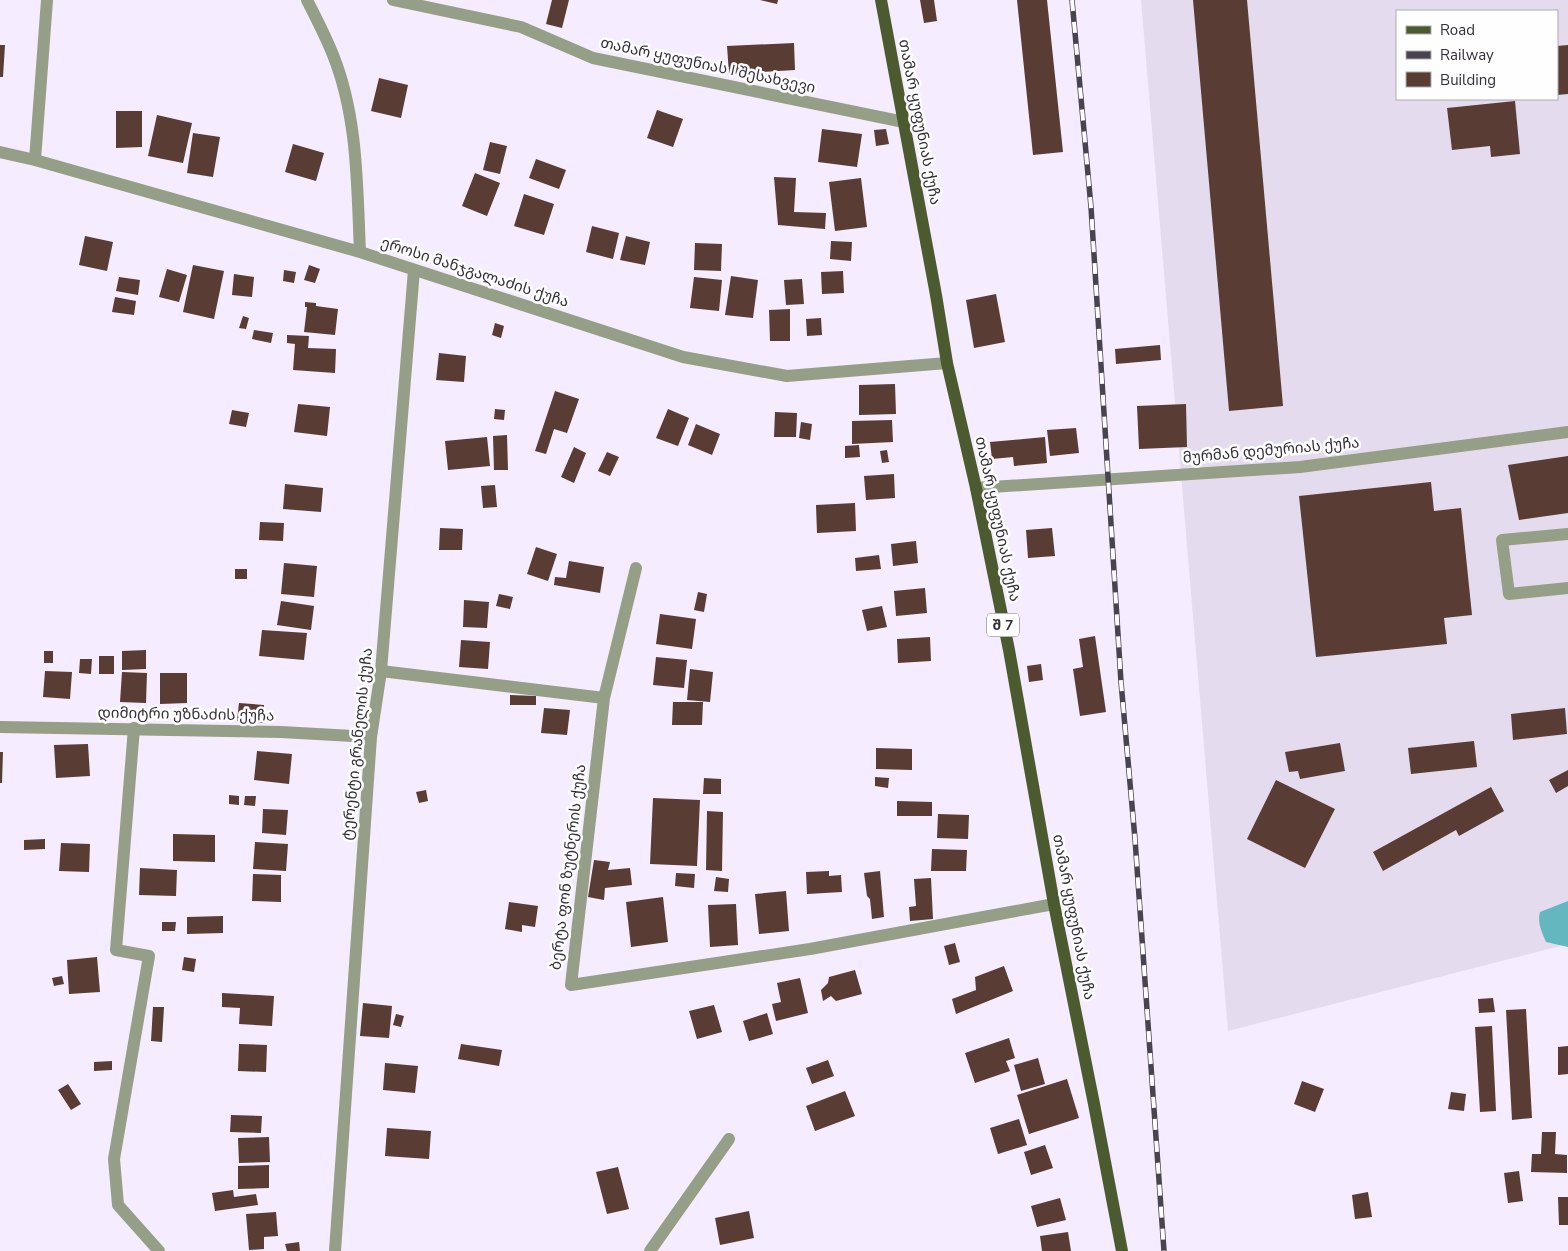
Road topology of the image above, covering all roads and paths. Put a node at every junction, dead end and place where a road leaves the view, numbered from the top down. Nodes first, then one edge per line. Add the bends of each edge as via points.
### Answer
1 (47, 0) edge
2 (307, 0) edge
3 (393, 0) edge
4 (881, 0) edge
5 (904, 122) junction
6 (0, 152) edge
7 (35, 160) junction
8 (360, 252) junction
9 (414, 270) junction
10 (947, 362) junction
11 (1568, 432) edge
12 (976, 488) junction
13 (1568, 534) edge
14 (636, 568) dead end
15 (1568, 588) edge
16 (381, 671) junction
17 (604, 698) junction
18 (0, 727) edge
19 (134, 728) junction
20 (371, 737) junction
21 (1054, 904) junction
22 (729, 1139) dead end
23 (159, 1251) edge
24 (335, 1251) edge
25 (650, 1251) edge
26 (1122, 1251) edge

1 - 7 street
2 - 8 street via 334,56 347,100 356,165
3 - 5 street, თამარ ყუფუნიას I შესახვევი via 521,27 593,58
4 - 5 main road, თამარ ყუფუნიას ქუჩა / შ 7
5 - 10 main road, თამარ ყუფუნიას ქუჩა / შ 7
6 - 7 street, ეროსი მანჯგალაძის ქუჩა
7 - 8 street, ეროსი მანჯგალაძის ქუჩა
8 - 9 street, ეროსი მანჯგალაძის ქუჩა
9 - 10 street, ეროსი მანჯგალაძის ქუჩა via 683,357 787,376
9 - 16 street, ტერენტი გრანელის ქუჩა
10 - 12 main road, თამარ ყუფუნიას ქუჩა / შ 7
11 - 12 street, მურმან დემურიას ქუჩა via 1300,467
12 - 21 main road, თამარ ყუფუნიას ქუჩა / შ 7
13 - 15 street via 1502,540 1510,594
14 - 17 street
16 - 17 street
16 - 20 street, ტერენტი გრანელის ქუჩა
17 - 21 street, ბერტა ფონ ზუტნერის ქუჩა via 571,985 810,949
18 - 19 street, დიმიტრი უზნაძის ქუჩა
19 - 20 street, დიმიტრი უზნაძის ქუჩა
19 - 23 street via 116,950 149,956 114,1159 118,1206
20 - 24 street, ტერენტი გრანელის ქუჩა
21 - 26 main road, თამარ ყუფუნიას ქუჩა / შ 7
22 - 25 street

